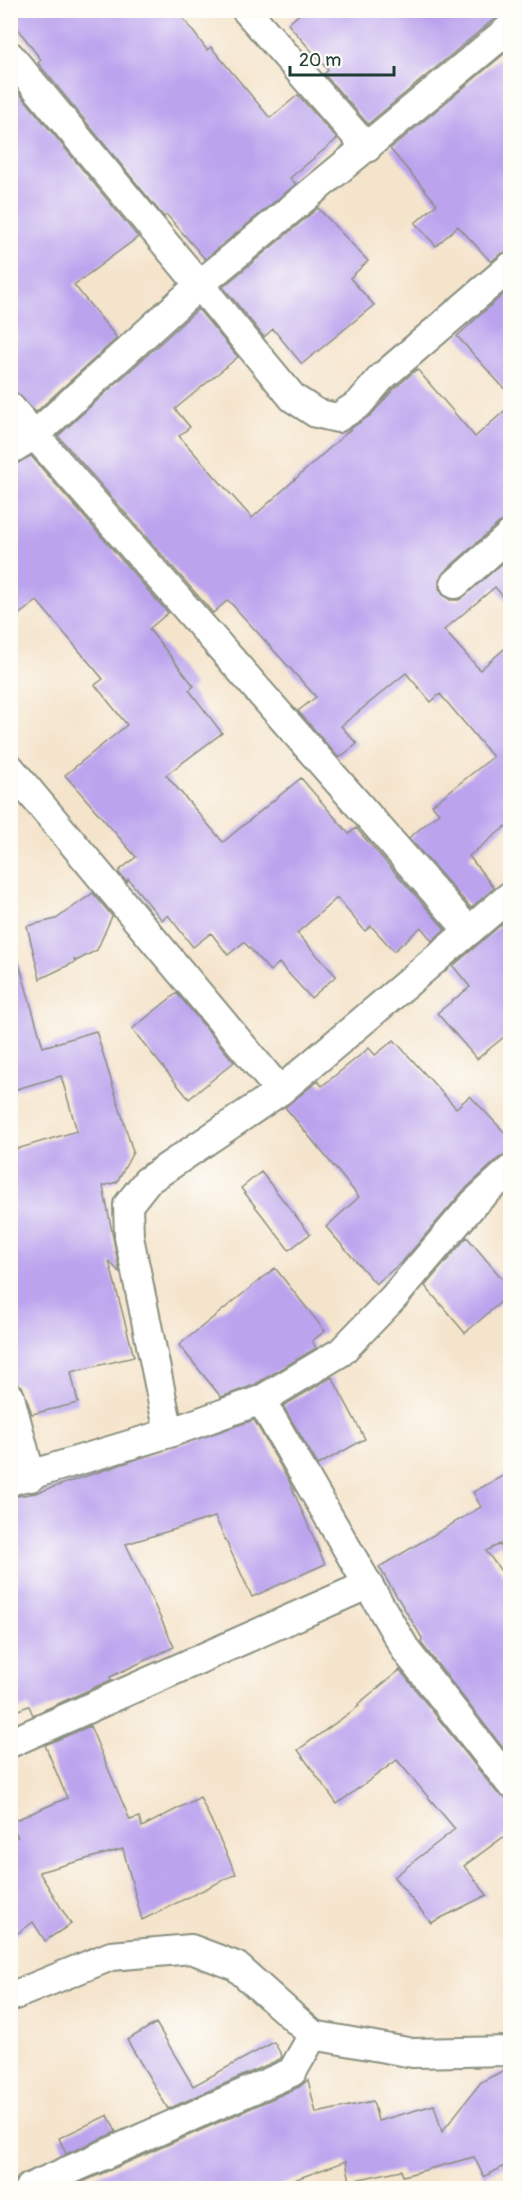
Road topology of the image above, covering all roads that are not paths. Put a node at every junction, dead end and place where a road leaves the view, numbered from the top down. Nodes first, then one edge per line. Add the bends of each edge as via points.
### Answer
1 (246, 10) edge
2 (510, 28) edge
3 (10, 56) edge
4 (367, 148) junction
5 (510, 267) edge
6 (198, 286) junction
7 (10, 407) edge
8 (36, 434) junction
9 (10, 450) edge
10 (510, 535) edge
11 (455, 584) dead end
12 (10, 768) edge
13 (510, 896) edge
14 (469, 932) junction
15 (280, 1090) junction
16 (510, 1170) edge
17 (10, 1397) edge
18 (261, 1400) junction
19 (169, 1433) junction
20 (21, 1479) edge
21 (367, 1585) junction
22 (10, 1743) edge
23 (510, 1783) edge
24 (10, 1997) edge
25 (313, 2035) junction
26 (510, 2051) edge
27 (29, 2188) edge

1 - 4 street
2 - 4 street
3 - 6 street
4 - 6 street
5 - 6 street via 381,378 359,404 336,418 316,413 293,398
6 - 8 street
7 - 8 street
8 - 9 street
8 - 14 street
10 - 11 street
12 - 15 street
13 - 14 street
14 - 15 street
15 - 19 street via 147,1181 128,1205 129,1237
16 - 18 street via 474,1203 341,1352
17 - 20 street
18 - 19 street
18 - 21 street
19 - 20 street
21 - 22 street
21 - 23 street via 407,1652
24 - 25 street via 111,1956 192,1949 236,1966
25 - 26 street via 413,2053
25 - 27 street via 292,2073

